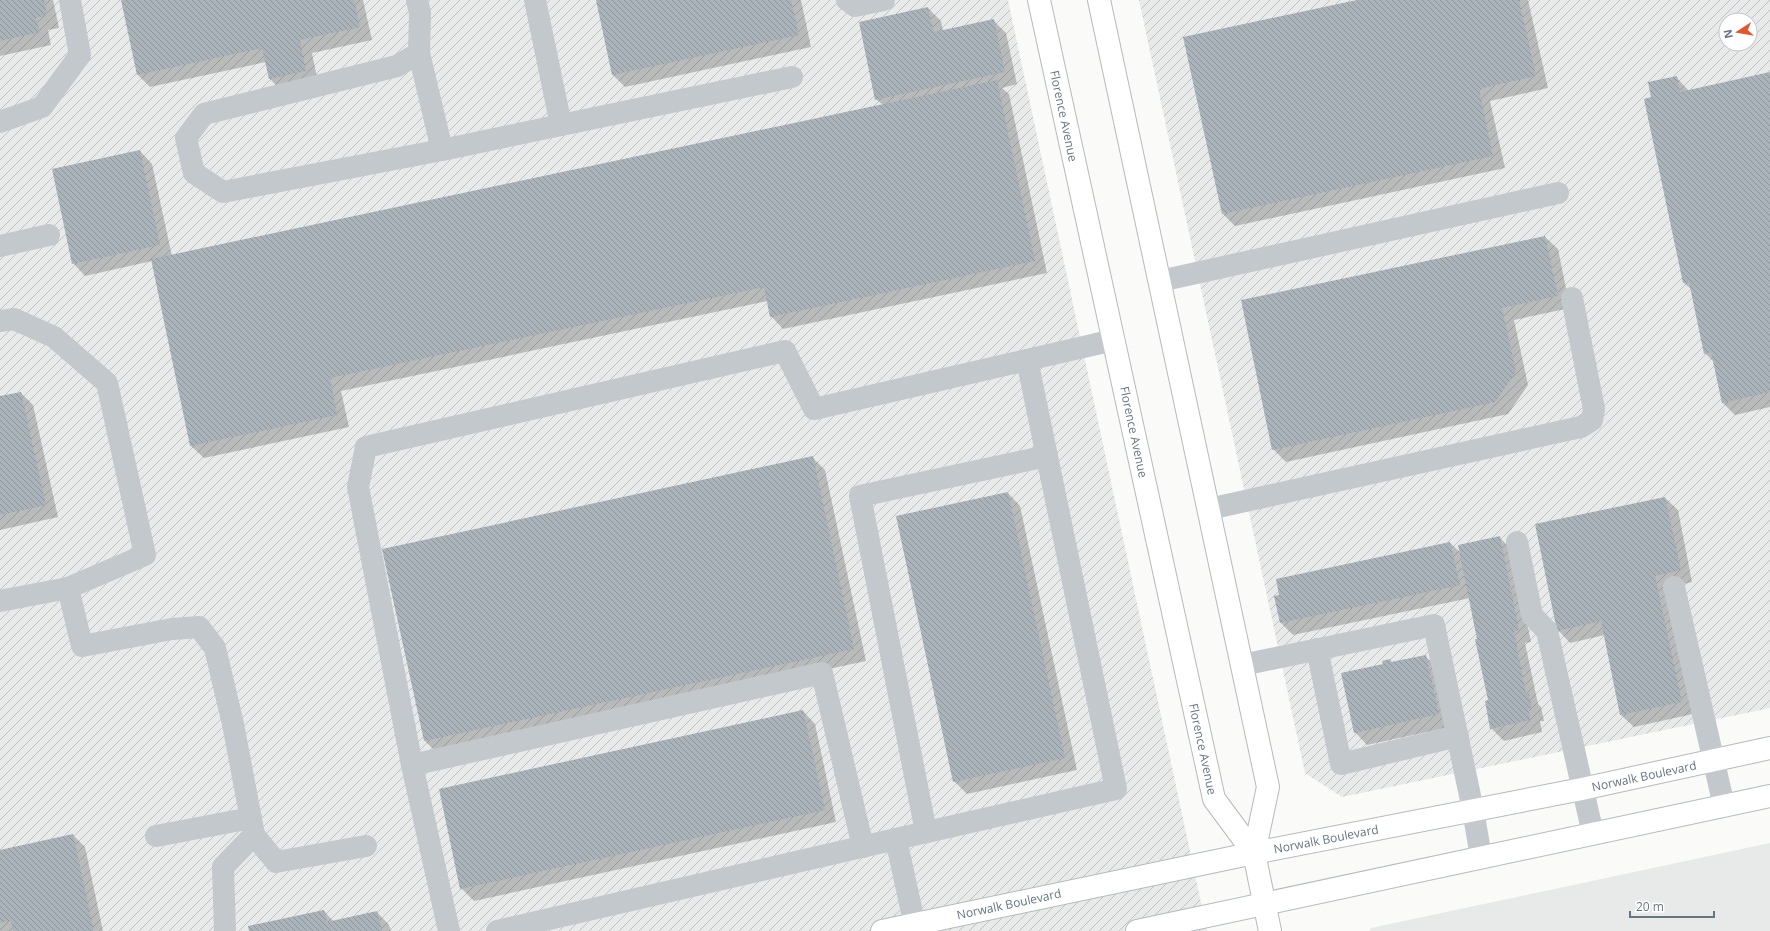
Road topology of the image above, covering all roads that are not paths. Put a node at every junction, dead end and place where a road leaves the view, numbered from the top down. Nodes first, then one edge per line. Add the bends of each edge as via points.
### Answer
1 (70, 0) edge
2 (417, 0) edge
3 (535, 0) edge
4 (847, 0) edge
5 (884, 0) edge
6 (1039, 0) edge
7 (1099, 0) edge
8 (420, 53) junction
9 (792, 77) dead end
10 (0, 122) edge
11 (561, 125) junction
12 (442, 150) junction
13 (1558, 192) dead end
14 (49, 235) dead end
15 (0, 246) edge
16 (1160, 281) junction
17 (1572, 298) dead end
18 (0, 322) edge
19 (1114, 340) junction
20 (1027, 360) junction
21 (1046, 456) junction
22 (1208, 510) junction
23 (1517, 542) dead end
24 (1674, 587) dead end
25 (68, 588) junction
26 (0, 602) edge
27 (1317, 649) junction
28 (1242, 665) junction
29 (1458, 736) junction
30 (1770, 748) edge
31 (1714, 761) junction
32 (412, 765) junction
33 (1582, 789) junction
34 (1770, 796) edge
35 (1724, 806) junction
36 (1473, 810) junction
37 (252, 827) junction
38 (926, 832) junction
39 (1593, 834) junction
40 (156, 836) dead end
41 (896, 839) junction
42 (366, 846) dead end
43 (863, 847) junction
44 (1254, 853) junction
45 (1481, 857) junction
46 (1264, 904) junction
47 (915, 928) edge
48 (225, 931) edge
49 (449, 931) edge
50 (497, 931) edge
51 (882, 931) edge
52 (1137, 931) edge
53 (1270, 931) edge

1 - 10 lane via 80,55 42,107
2 - 8 lane via 420,13
3 - 11 lane
4 - 5 lane via 855,6
6 - 19 main road, Florence Avenue
7 - 16 main road, Florence Avenue
8 - 12 lane
8 - 12 lane via 397,66 204,114 186,138 194,173 222,192
9 - 11 lane
11 - 12 lane
13 - 16 lane
14 - 15 lane
16 - 22 main road, Florence Avenue
17 - 22 lane via 1594,409 1592,420 1581,427
18 - 25 lane via 14,319 54,337 107,383 145,555
19 - 20 lane
19 - 44 main road, Florence Avenue via 1214,799
20 - 21 lane
20 - 32 lane via 814,409 785,351 366,447 358,487
21 - 38 lane via 860,496
21 - 38 lane via 1116,789
22 - 28 main road, Florence Avenue
23 - 33 lane via 1532,615 1547,631
24 - 31 lane
25 - 26 lane
25 - 37 lane via 82,646 172,629 199,627 215,648 233,724
27 - 28 lane
27 - 29 lane via 1434,625
27 - 29 lane via 1341,764
28 - 44 main road, Florence Avenue via 1268,787
29 - 36 lane
30 - 31 main road, Norwalk Boulevard
31 - 33 main road, Norwalk Boulevard
31 - 35 lane
32 - 43 lane via 822,673
32 - 49 lane
33 - 36 main road, Norwalk Boulevard
33 - 39 lane
34 - 35 main road
35 - 39 main road
36 - 44 main road, Norwalk Boulevard
36 - 45 lane
37 - 40 lane
37 - 42 lane via 276,862
37 - 48 lane via 223,867
38 - 41 lane
39 - 45 main road
41 - 43 lane
41 - 47 lane
43 - 50 lane
44 - 46 main road, Florence Avenue
44 - 47 main road, Norwalk Boulevard
45 - 46 main road
46 - 52 main road
46 - 53 main road, Florence Avenue
47 - 51 main road, Norwalk Boulevard

